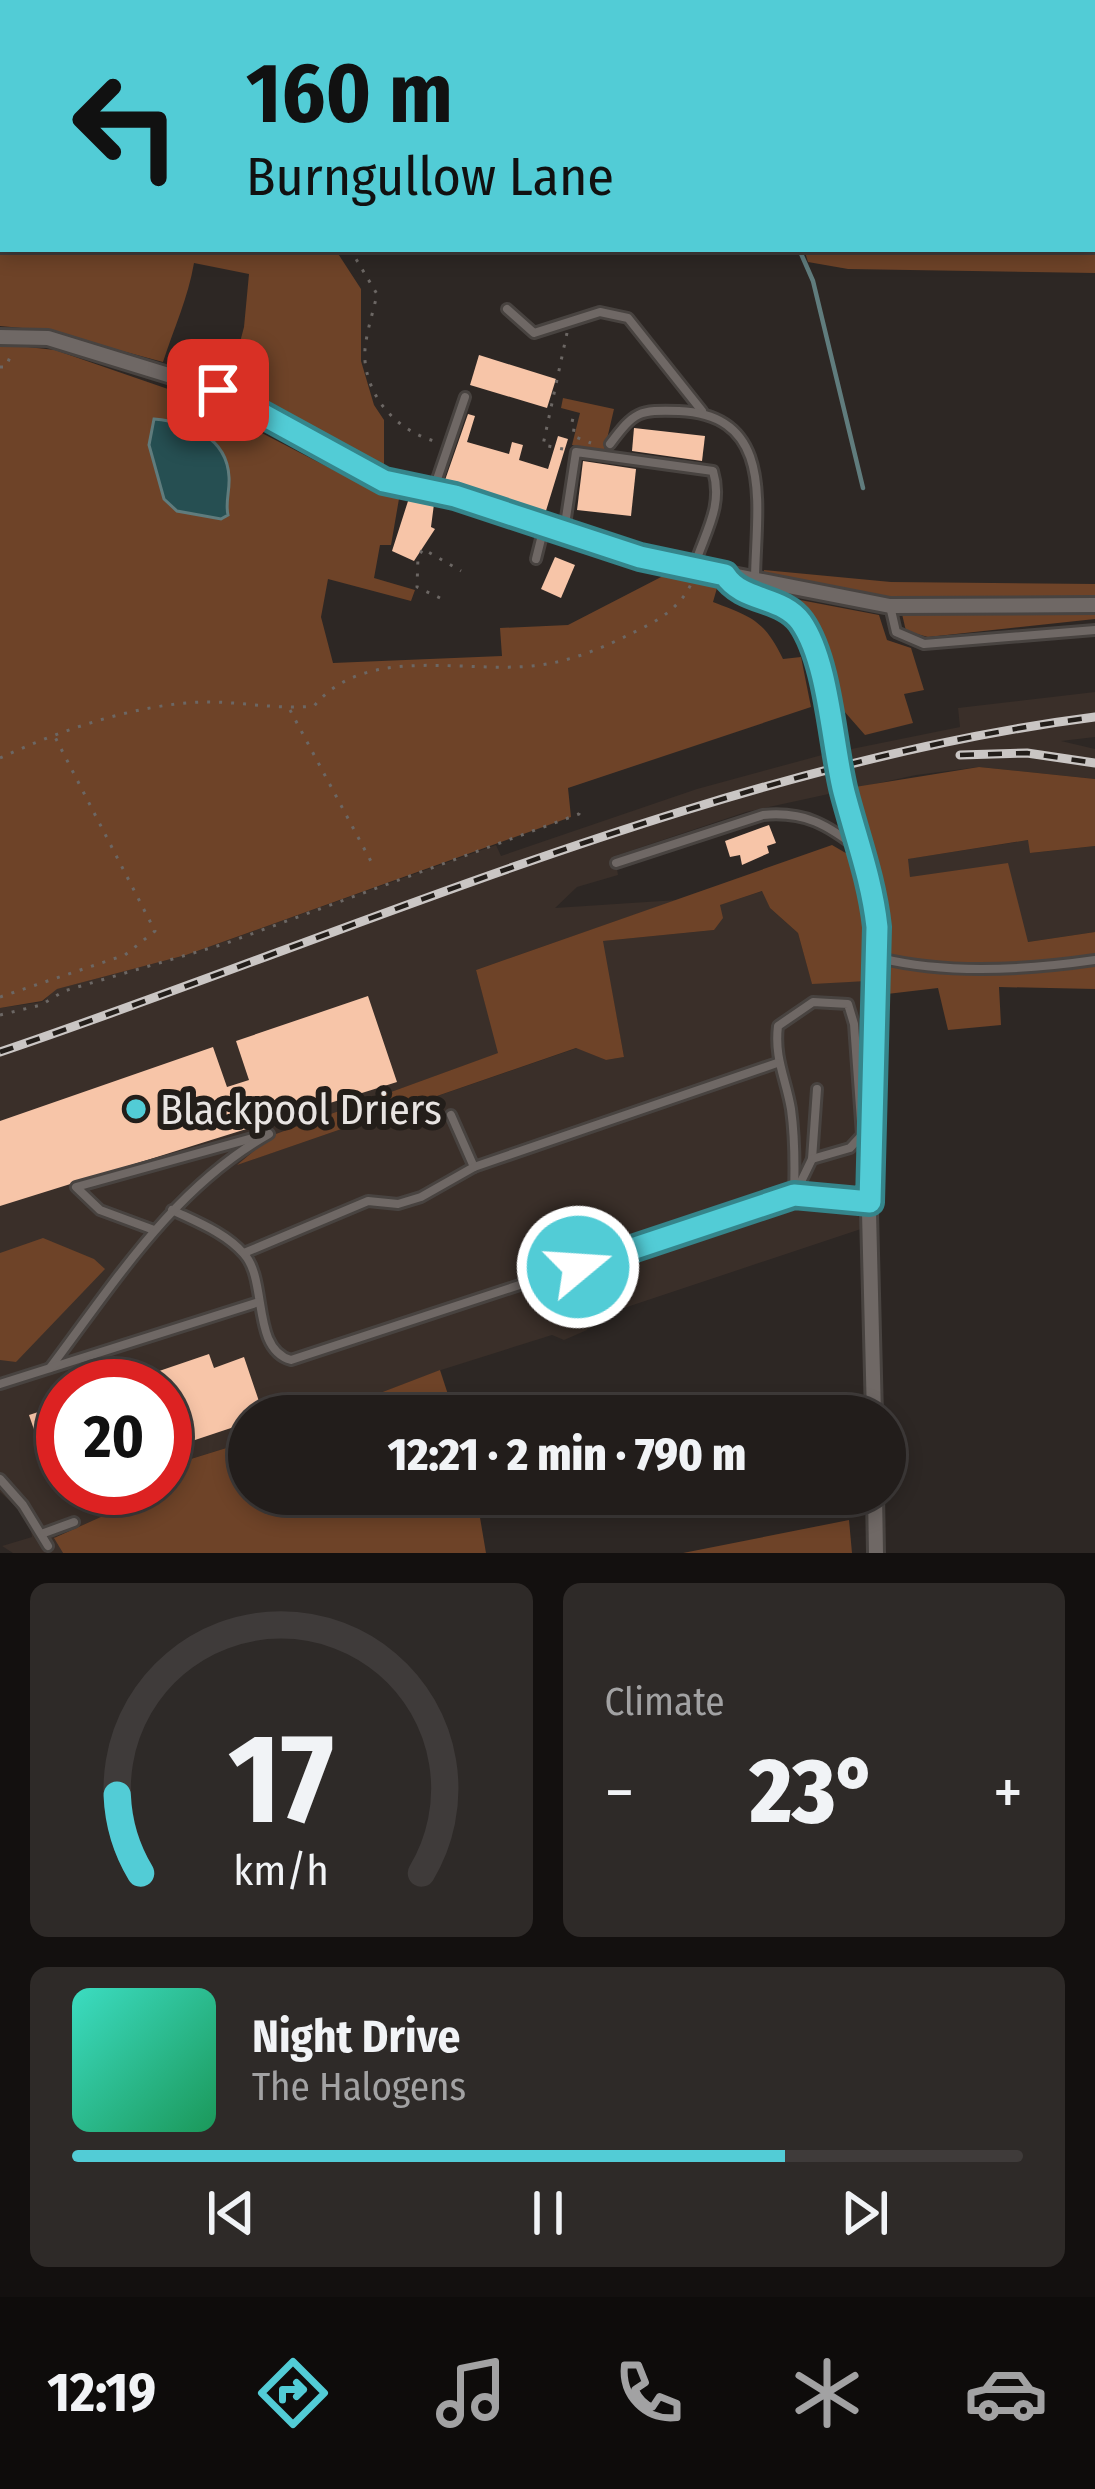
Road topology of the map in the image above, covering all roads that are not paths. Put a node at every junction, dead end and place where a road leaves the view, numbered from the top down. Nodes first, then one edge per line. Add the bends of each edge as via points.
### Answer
1 (507, 309) dead end
2 (0, 337) edge
3 (464, 397) dead end
4 (703, 412) junction
5 (610, 444) road end
6 (433, 491) junction
7 (544, 526) junction
8 (563, 532) junction
9 (536, 559) dead end
10 (698, 569) junction
11 (725, 575) junction
12 (755, 581) junction
13 (1095, 605) edge
14 (890, 606) junction
15 (1095, 630) edge
16 (861, 851) junction
17 (616, 863) dead end
18 (878, 957) junction
19 (1095, 960) edge
20 (777, 1063) junction
21 (817, 1089) dead end
22 (451, 1115) dead end
23 (812, 1160) junction
24 (474, 1167) junction
25 (794, 1195) junction
26 (870, 1202) junction
27 (172, 1210) junction
28 (154, 1230) junction
29 (244, 1253) junction
30 (259, 1303) junction
31 (57, 1359) edge
32 (79, 1359) edge
33 (36, 1372) edge
34 (0, 1384) edge
35 (874, 1395) edge
36 (0, 1479) edge
37 (875, 1515) edge
38 (74, 1522) dead end
39 (44, 1534) junction
40 (48, 1546) dead end
41 (876, 1553) edge

1 - 4 lane via 534,333 600,312 628,318
2 - 6 street via 48,338 218,390 384,481
3 - 6 lane
4 - 5 lane via 645,410
4 - 12 lane via 732,427 752,456
6 - 7 street
7 - 8 street
7 - 9 lane
8 - 10 street
8 - 10 lane via 576,452 713,471 717,508
10 - 11 street
11 - 12 street
11 - 16 street, bridge via 733,588 800,621
12 - 14 street
13 - 14 street
14 - 15 lane via 896,632 924,644
16 - 17 lane via 811,817 787,813
16 - 18 street
18 - 19 lane via 927,967
18 - 26 street
20 - 23 lane via 778,1026 791,1015 813,1002 848,1004 862,1135 850,1148
20 - 24 lane
20 - 25 lane via 790,1103
21 - 23 lane
22 - 24 lane
23 - 25 lane
24 - 29 lane via 421,1197 368,1201
25 - 26 lane
25 - 30 lane via 298,1359 275,1352
26 - 35 street
27 - 28 lane
27 - 28 lane via 226,1158 269,1133 76,1187 100,1210
27 - 29 lane
28 - 31 lane
29 - 30 lane
30 - 32 lane
33 - 34 lane
36 - 39 lane
37 - 41 street
38 - 39 lane
39 - 40 lane

